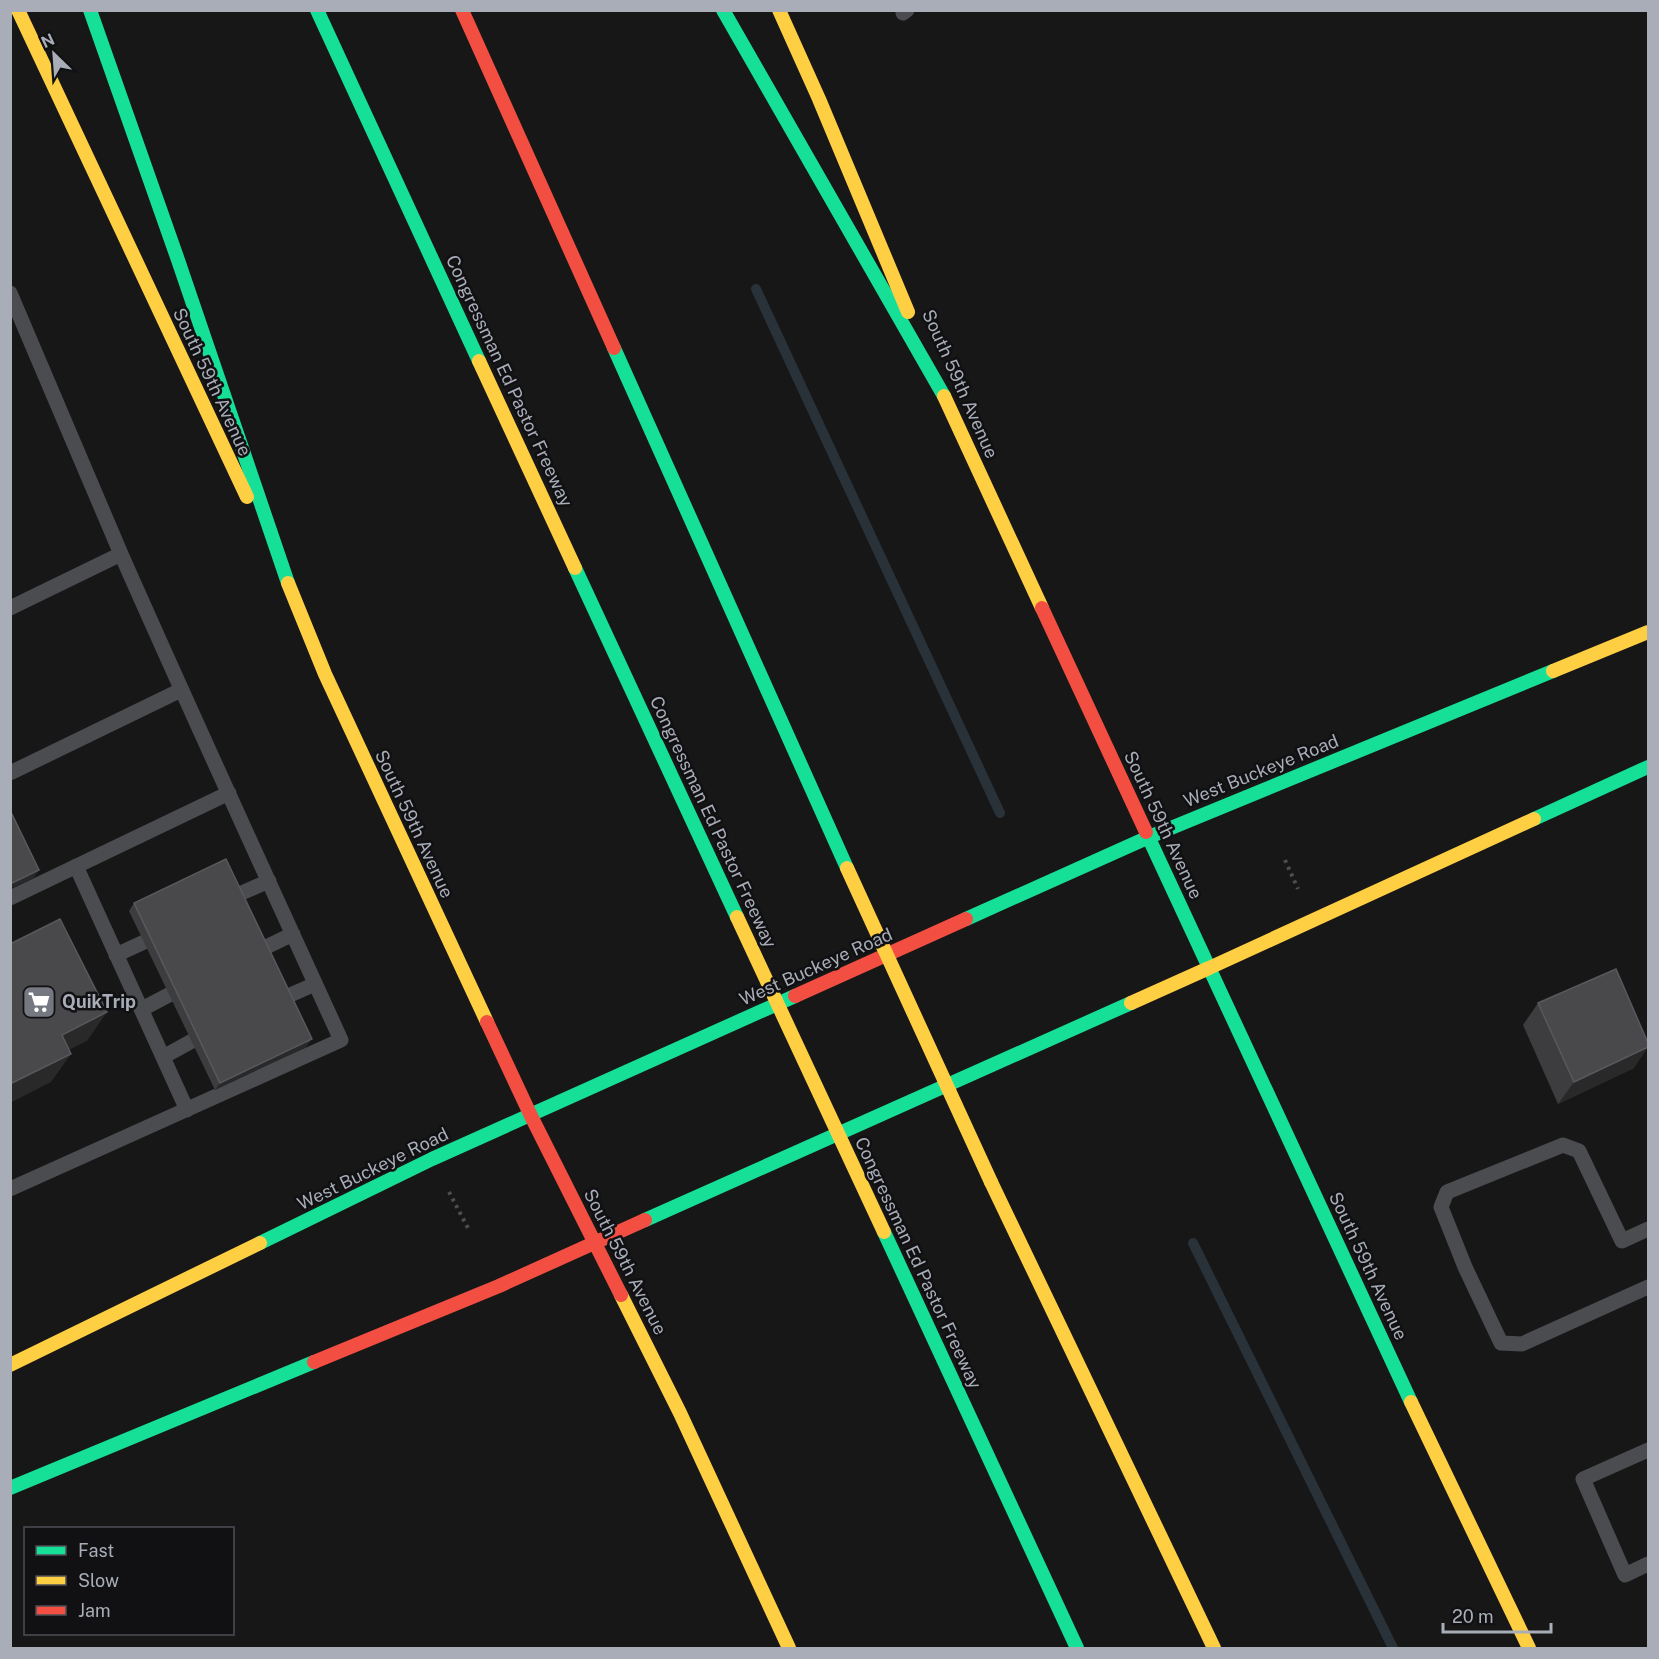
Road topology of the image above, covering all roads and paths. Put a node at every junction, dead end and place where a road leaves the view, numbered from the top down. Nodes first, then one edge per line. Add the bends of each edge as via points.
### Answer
1 (18, 10) edge
2 (90, 10) edge
3 (317, 10) edge
4 (462, 10) edge
5 (723, 10) edge
6 (779, 10) edge
7 (10, 294) edge
8 (944, 396) junction
9 (121, 554) junction
10 (288, 583) junction
11 (10, 608) edge
12 (1648, 632) edge
13 (181, 690) junction
14 (1648, 766) edge
15 (10, 773) edge
16 (229, 793) junction
17 (1149, 837) junction
18 (1285, 860) dead end
19 (76, 866) junction
20 (269, 881) junction
21 (237, 896) edge
22 (10, 898) edge
23 (1303, 899) dead end
24 (293, 934) junction
25 (157, 936) edge
26 (264, 948) edge
27 (116, 955) junction
28 (1209, 968) junction
29 (315, 984) junction
30 (182, 988) edge
31 (288, 996) edge
32 (142, 1009) junction
33 (201, 1036) edge
34 (163, 1057) junction
35 (187, 1110) junction
36 (531, 1116) junction
37 (10, 1189) edge
38 (449, 1192) dead end
39 (469, 1230) dead end
40 (1648, 1230) edge
41 (596, 1244) junction
42 (1648, 1287) edge
43 (10, 1365) edge
44 (1648, 1450) edge
45 (10, 1488) edge
46 (1648, 1564) edge
47 (789, 1648) edge
48 (1077, 1648) edge
49 (1215, 1648) edge
50 (1529, 1648) edge

1 - 10 main road, South 59th Avenue
2 - 10 main road
3 - 48 main road, Congressman Ed Pastor Freeway, bridge
4 - 49 main road, bridge via 991,1182
5 - 8 main road
6 - 8 main road, South 59th Avenue
7 - 9 lane
8 - 17 main road, South 59th Avenue
9 - 11 lane
9 - 13 lane
10 - 36 main road, South 59th Avenue via 325,674
12 - 17 main road, West Buckeye Road
13 - 15 lane
13 - 16 lane
14 - 28 main road
16 - 19 lane
16 - 20 lane
17 - 28 main road, South 59th Avenue
17 - 36 main road, West Buckeye Road
18 - 23 path
19 - 22 lane
19 - 27 lane
20 - 21 lane
20 - 24 lane
24 - 26 lane
24 - 29 lane
25 - 27 lane
27 - 32 lane
28 - 41 main road
28 - 50 main road, South 59th Avenue
29 - 31 lane
29 - 35 lane via 341,1040
30 - 32 lane
32 - 34 lane
33 - 34 lane
34 - 35 lane
35 - 37 lane
36 - 41 main road, South 59th Avenue
36 - 43 main road, West Buckeye Road via 432,1159
38 - 39 path
40 - 42 lane via 1622,1241 1579,1151 1563,1145 1447,1192 1441,1207 1501,1343 1522,1344
41 - 45 main road
41 - 47 main road, South 59th Avenue
44 - 46 lane via 1583,1479 1625,1575

